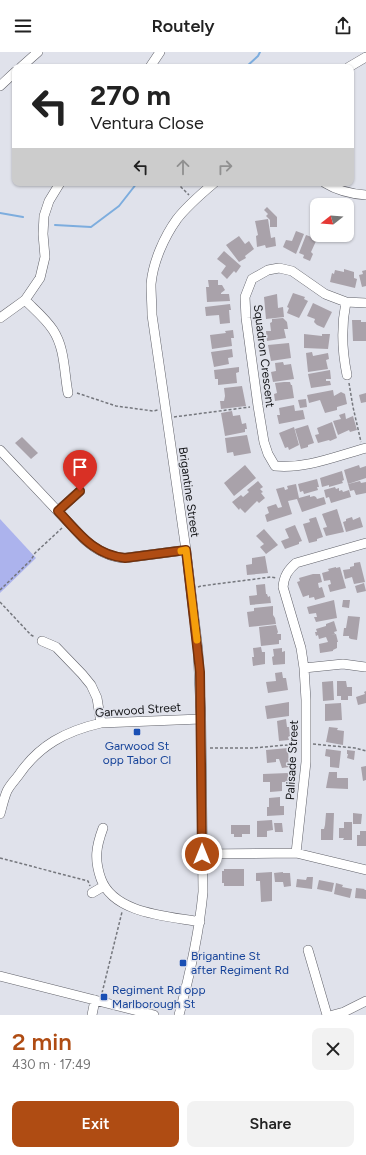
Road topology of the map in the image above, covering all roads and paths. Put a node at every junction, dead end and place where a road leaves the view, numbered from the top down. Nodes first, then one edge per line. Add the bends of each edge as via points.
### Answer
1 (38, 52) edge
2 (160, 52) edge
3 (366, 57) edge
4 (24, 64) edge
5 (152, 64) edge
6 (354, 64) edge
7 (12, 75) edge
8 (0, 86) edge
9 (58, 186) edge
10 (180, 186) edge
11 (211, 186) edge
12 (330, 186) edge
13 (366, 195) edge
14 (194, 201) junction
15 (26, 300) junction
16 (346, 302) junction
17 (366, 303) edge
18 (0, 317) edge
19 (347, 375) joint
20 (68, 392) joint
21 (258, 406) junction
22 (166, 409) junction
23 (167, 418) junction
24 (366, 448) edge
25 (0, 450) edge
26 (80, 491) dead end
27 (58, 511) junction
28 (68, 522) junction
29 (366, 543) edge
30 (186, 550) junction
31 (283, 579) junction
32 (0, 590) edge
33 (191, 591) junction
34 (0, 602) edge
35 (42, 641) joint
36 (365, 667) dead end
37 (304, 668) junction
38 (201, 719) junction
39 (101, 723) junction
40 (307, 743) junction
41 (202, 748) junction
42 (366, 752) edge
43 (0, 814) edge
44 (103, 828) dead end
45 (202, 854) junction
46 (296, 854) junction
47 (0, 858) edge
48 (366, 870) edge
49 (104, 886) junction
50 (92, 893) joint
51 (124, 904) junction
52 (200, 922) junction
53 (308, 950) dead end
54 (0, 976) edge
55 (98, 1001) junction
56 (366, 1001) edge
57 (92, 1015) edge
58 (154, 1015) edge
59 (179, 1015) edge
60 (327, 1015) edge
61 (333, 1015) edge

1 - 4 street
2 - 5 street
3 - 6 street
7 - 8 street
9 - 15 street via 44,216 43,270
10 - 14 path
11 - 14 street, Brigantine Street
12 - 13 street
14 - 22 street, Brigantine Street via 177,220 166,238 156,259 151,283 152,315
15 - 18 street
15 - 20 street via 49,324 57,338
16 - 17 street, Squadron Crescent
16 - 19 street via 343,339
16 - 21 street, Squadron Crescent via 325,294 292,271 279,268 268,270 252,280 245,297
19 - 24 path via 362,444
20 - 22 path via 116,406 153,411
21 - 23 path
21 - 24 street, Squadron Crescent via 268,454 275,466 310,464
22 - 23 street, Brigantine Street
23 - 30 street, Brigantine Street
25 - 27 street
26 - 27 street
27 - 28 street
28 - 30 street via 93,547 116,558 135,558
28 - 32 path
29 - 31 street via 296,563
30 - 33 street, Brigantine Street
31 - 33 path via 271,577 201,586
31 - 37 street, Palisade Street
33 - 38 street, Brigantine Street via 200,672
34 - 35 path via 31,636
35 - 39 street via 56,647 91,685 97,698
36 - 37 street via 343,664
37 - 40 street, Palisade Street
38 - 39 street, Garwood Street
38 - 41 street, Brigantine Street
39 - 43 street, Garwood Street via 59,737 44,748 26,765 7,791
40 - 41 path via 253,748
40 - 42 path via 355,748
40 - 46 street, Palisade Street
41 - 45 street, Brigantine Street
44 - 49 street via 98,843 96,866
45 - 46 street
45 - 52 street, Brigantine Street via 203,892
46 - 48 street
47 - 50 path via 88,881
49 - 50 street
49 - 51 street
51 - 52 street via 138,910
51 - 55 path
52 - 59 street, Brigantine Street
53 - 60 street
54 - 55 street
55 - 57 street
55 - 58 street
56 - 61 street

